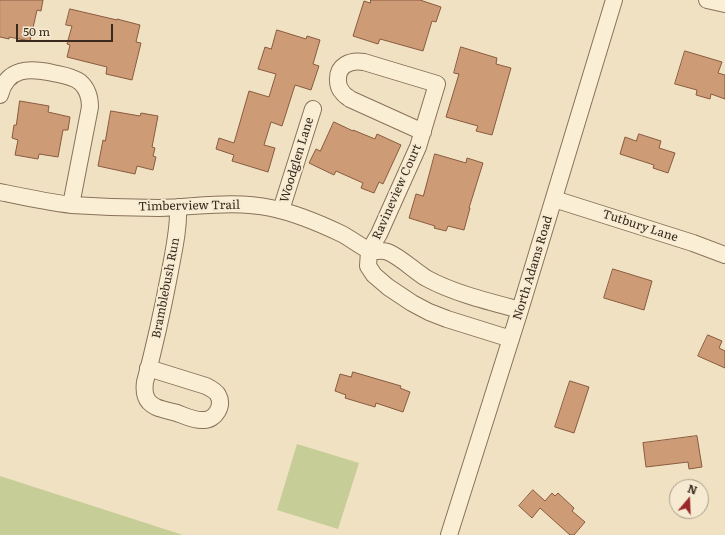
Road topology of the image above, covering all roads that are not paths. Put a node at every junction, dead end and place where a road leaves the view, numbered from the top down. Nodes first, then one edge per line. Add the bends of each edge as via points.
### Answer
1 (614, 0) edge
2 (707, 0) edge
3 (725, 4) edge
4 (0, 95) edge
5 (312, 109) dead end
6 (423, 132) junction
7 (0, 192) edge
8 (554, 199) junction
9 (71, 204) junction
10 (178, 207) junction
11 (281, 210) junction
12 (370, 251) junction
13 (725, 255) edge
14 (520, 310) junction
15 (511, 339) junction
16 (148, 368) junction
17 (449, 535) edge

1 - 8 street, North Adams Road
2 - 3 street
4 - 9 street via 4,84 10,78 18,72 33,69 72,78 86,90 90,98 90,107
5 - 11 street, Woodglen Lane
6 - 6 street, Ravineview Court via 437,84 364,62 353,61 340,69 338,79 343,94
6 - 12 street, Ravineview Court
7 - 9 street, Timberview Trail
8 - 13 street, Tutbury Lane
8 - 14 street, North Adams Road
9 - 10 street, Timberview Trail
10 - 11 street, Timberview Trail via 239,204
10 - 16 street, Bramblebush Run via 172,262
11 - 12 street, Timberview Trail via 342,234
12 - 14 street, Timberview Trail via 387,251 440,285
12 - 15 street via 368,266 374,275 412,303 429,312
14 - 15 street, North Adams Road
15 - 17 street, North Adams Road
16 - 16 street, Bramblebush Run via 144,389 145,397 150,403 195,419 210,419 216,414 220,401 213,390

